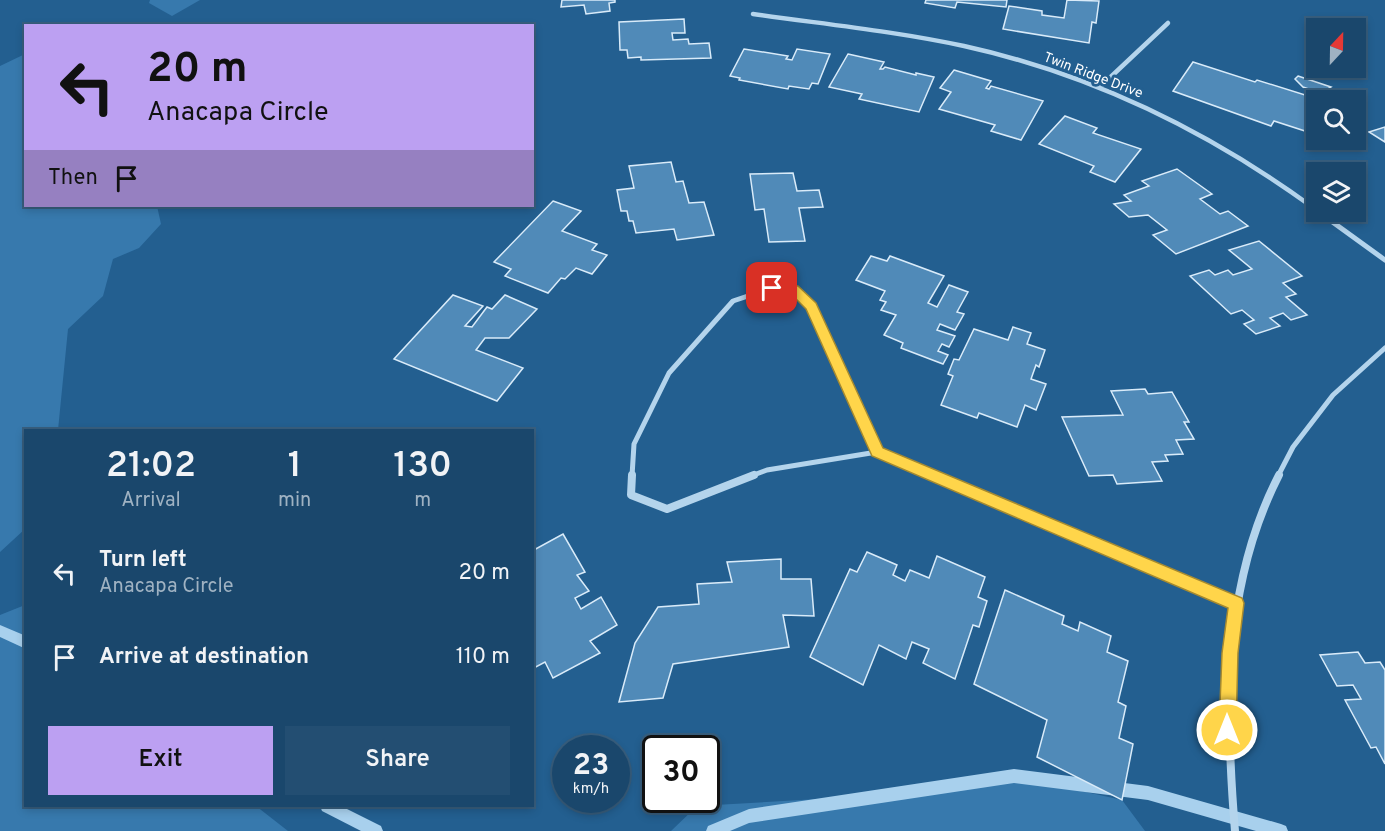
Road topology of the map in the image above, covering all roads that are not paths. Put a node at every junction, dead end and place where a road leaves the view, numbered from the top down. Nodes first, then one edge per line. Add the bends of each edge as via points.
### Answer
1 (753, 14) dead end
2 (1168, 24) dead end
3 (1100, 87) junction
4 (1385, 260) edge
5 (1385, 348) edge
6 (877, 452) junction
7 (1236, 603) junction
8 (1235, 831) edge

1 - 3 street, Twin Ridge Drive via 964,46
2 - 3 street
3 - 4 street, Twin Ridge Drive via 1207,138
5 - 7 street via 1339,385 1294,442 1260,513
6 - 6 street via 812,306 793,289 772,288 733,301 669,373 634,444 631,495 667,509 767,470
6 - 7 street
7 - 8 street via 1227,709

